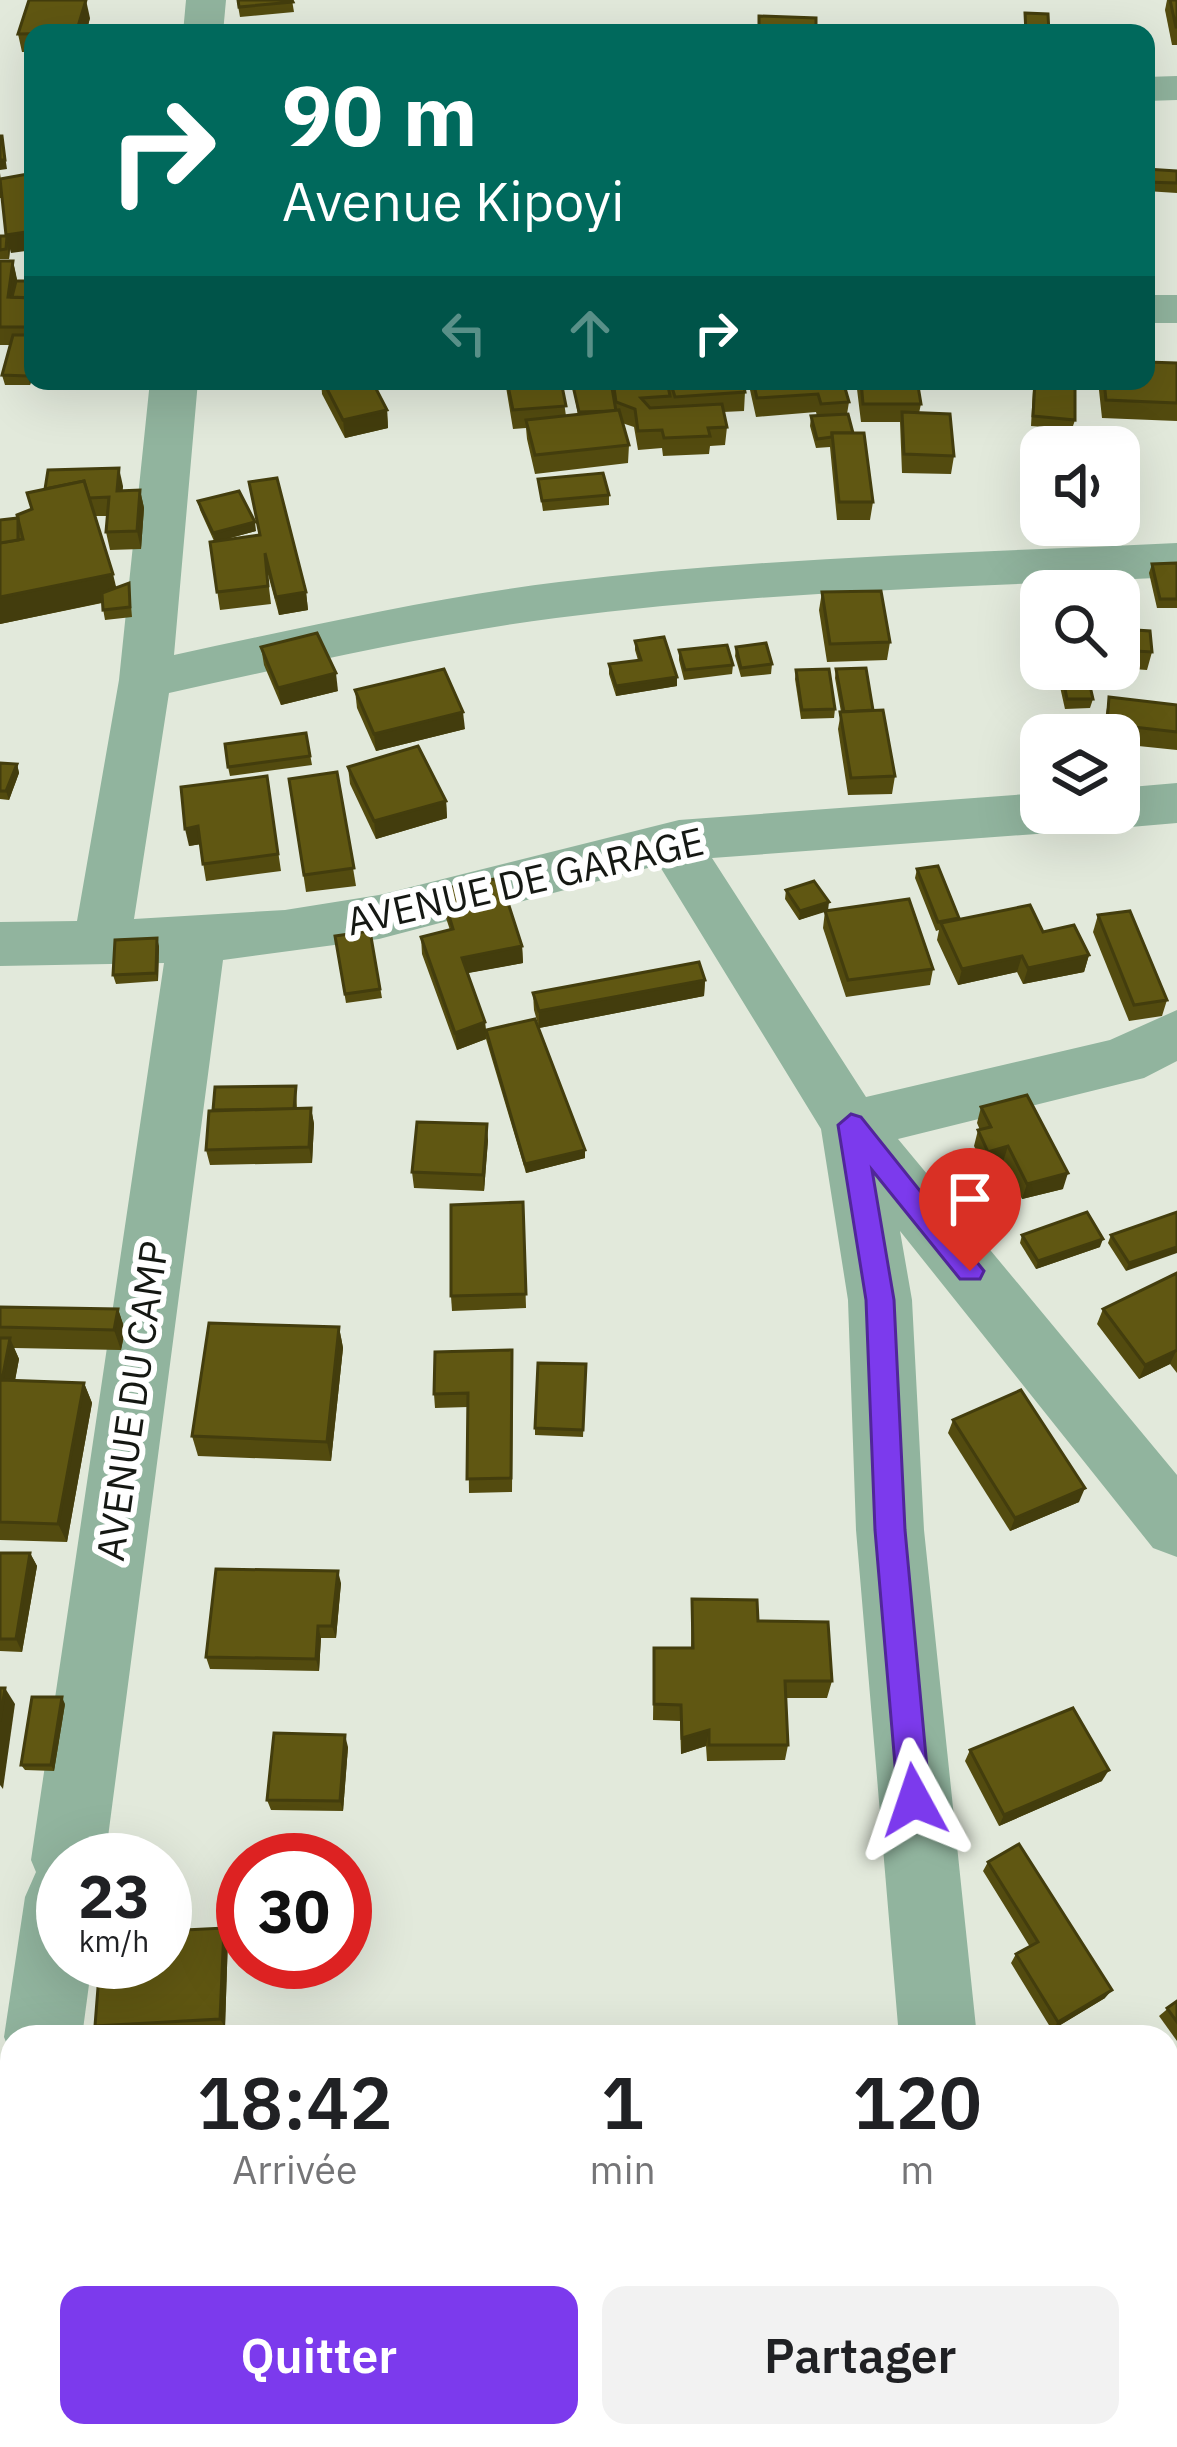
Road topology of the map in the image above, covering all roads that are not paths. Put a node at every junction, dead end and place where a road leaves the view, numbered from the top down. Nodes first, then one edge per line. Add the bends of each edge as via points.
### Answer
1 (173, 390) edge
2 (1177, 560) edge
3 (145, 680) junction
4 (1177, 803) edge
5 (1140, 806) edge
6 (1020, 815) edge
7 (673, 842) junction
8 (196, 942) junction
9 (0, 944) edge
10 (102, 944) junction
11 (1177, 1034) edge
12 (851, 1125) junction
13 (1177, 1526) edge
14 (72, 1833) edge
15 (51, 1989) edge
16 (46, 2025) edge
17 (937, 2025) edge

1 - 3 street
2 - 3 street via 725,583 559,600 416,621
3 - 10 street
4 - 5 street
6 - 7 street, AVENUE DE GARAGE
7 - 8 street, AVENUE DE GARAGE via 382,917
7 - 12 street
8 - 10 street, AVENUE DE GARAGE
8 - 14 street, AVENUE DU CAMP
9 - 10 street, AVENUE DE GARAGE
11 - 12 street via 1123,1061
12 - 13 street
12 - 17 street via 880,1300 890,1530
15 - 16 street

